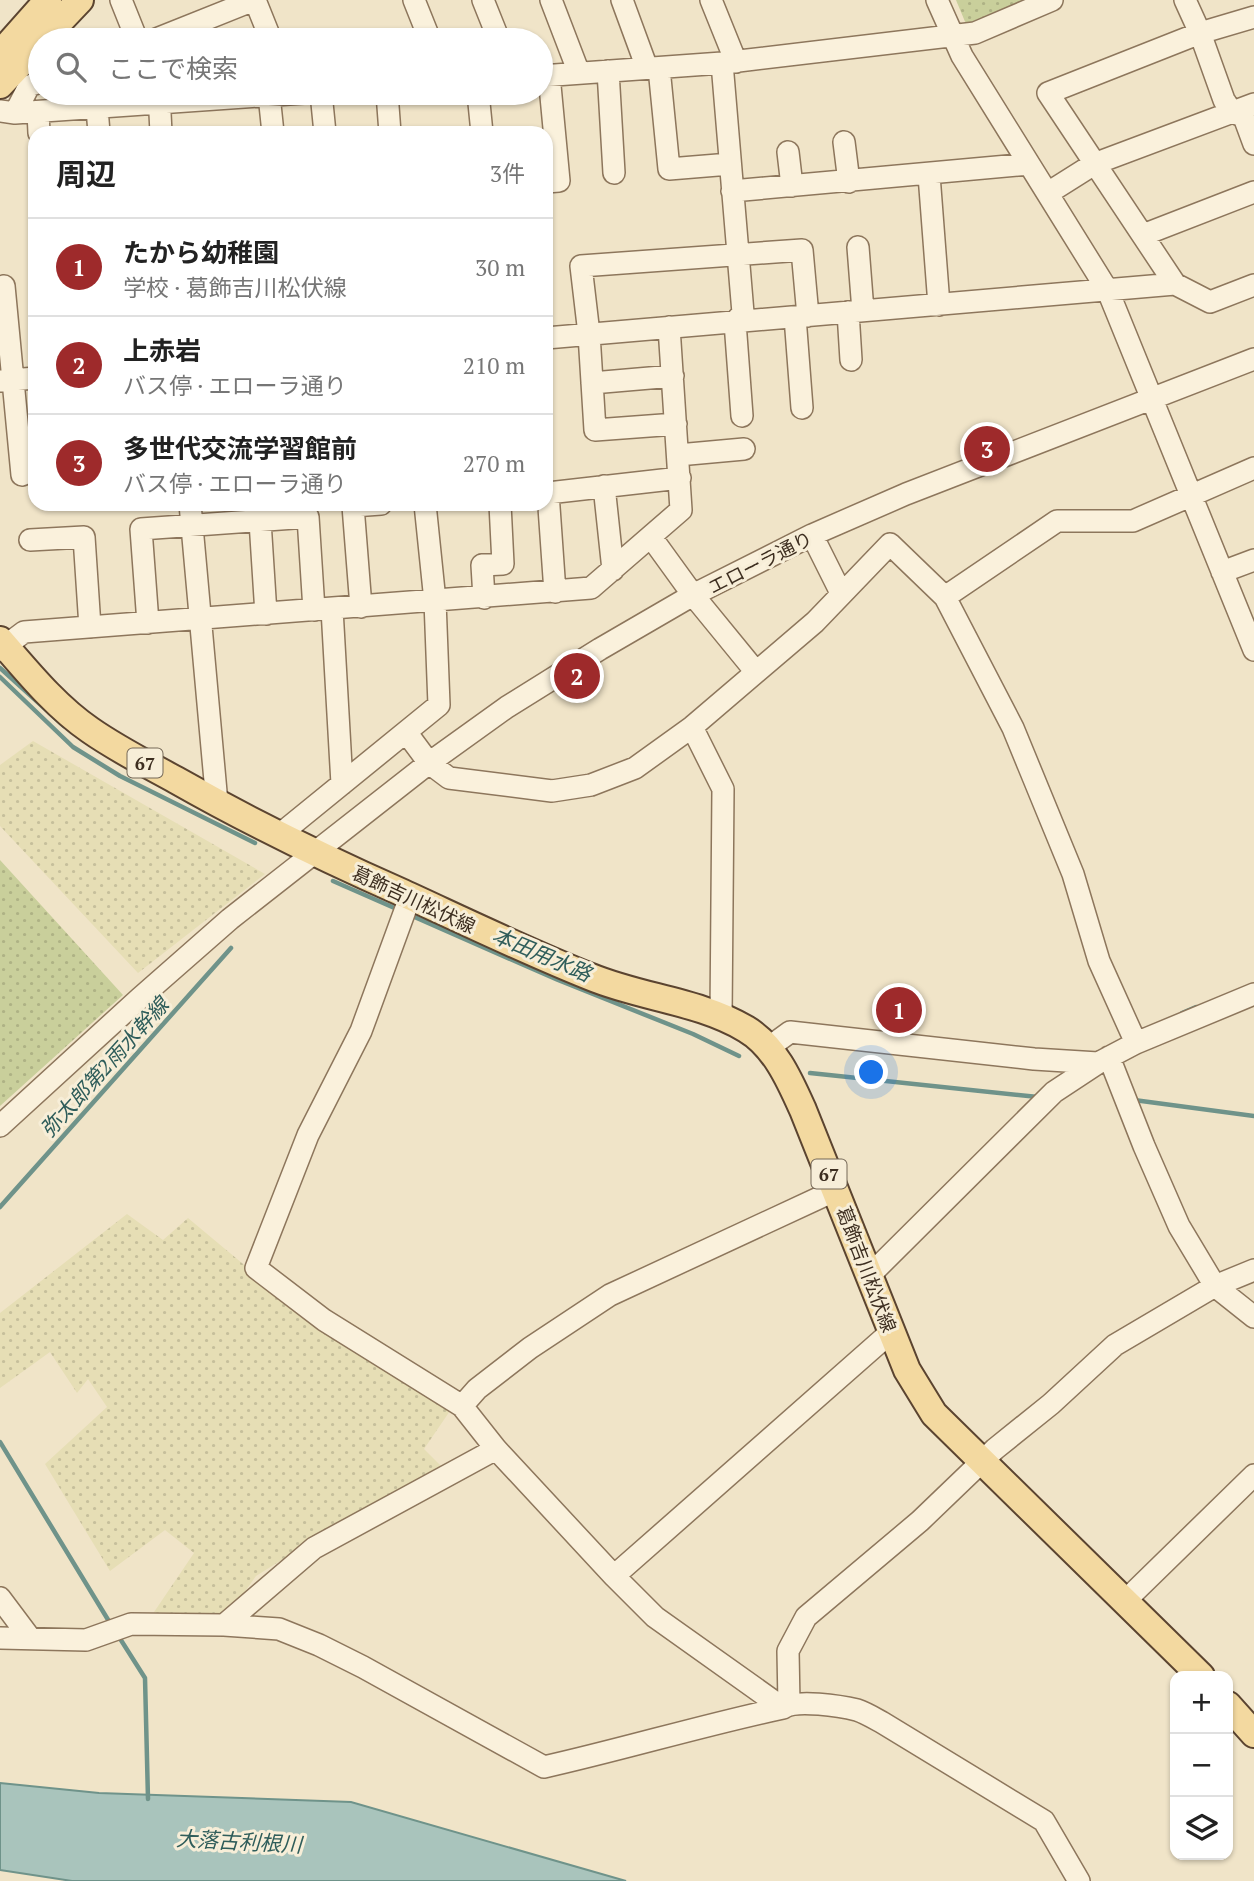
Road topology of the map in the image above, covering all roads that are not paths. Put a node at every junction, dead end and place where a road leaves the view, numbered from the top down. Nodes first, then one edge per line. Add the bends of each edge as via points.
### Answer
1 (48, 0) edge
2 (80, 0) edge
3 (121, 0) edge
4 (255, 0) edge
5 (414, 0) edge
6 (483, 0) edge
7 (551, 0) edge
8 (622, 0) edge
9 (711, 0) edge
10 (937, 0) edge
11 (1052, 0) edge
12 (1185, 0) edge
13 (205, 9) edge
14 (1254, 17) edge
15 (53, 28) edge
16 (132, 28) edge
17 (174, 28) edge
18 (266, 28) edge
19 (425, 28) edge
20 (494, 28) edge
21 (1200, 33) junction
22 (951, 36) junction
23 (0, 54) edge
24 (28, 55) edge
25 (729, 62) junction
26 (653, 68) junction
27 (608, 71) junction
28 (579, 73) junction
29 (553, 75) edge
30 (0, 85) edge
31 (28, 87) edge
32 (1254, 104) edge
33 (116, 105) edge
34 (159, 105) edge
35 (282, 105) edge
36 (322, 105) edge
37 (388, 105) edge
38 (479, 105) edge
39 (549, 105) edge
40 (97, 108) junction
41 (1231, 111) junction
42 (8, 112) edge
43 (38, 122) edge
44 (98, 126) edge
45 (161, 126) edge
46 (275, 126) edge
47 (324, 126) edge
48 (389, 126) edge
49 (481, 126) edge
50 (552, 126) edge
51 (553, 136) edge
52 (844, 142) dead end
53 (1254, 144) edge
54 (788, 152) dead end
55 (730, 164) junction
56 (1030, 164) junction
57 (1094, 164) junction
58 (614, 173) dead end
59 (929, 175) junction
60 (553, 181) edge
61 (849, 181) junction
62 (792, 186) junction
63 (732, 191) junction
64 (1254, 192) edge
65 (1048, 193) junction
66 (1143, 236) junction
67 (858, 247) dead end
68 (737, 255) junction
69 (1175, 284) junction
70 (1254, 285) edge
71 (4, 286) dead end
72 (1108, 291) junction
73 (939, 305) junction
74 (856, 312) junction
75 (801, 316) junction
76 (735, 322) junction
77 (669, 327) junction
78 (589, 334) junction
79 (553, 337) edge
80 (1254, 359) edge
81 (851, 360) dead end
82 (673, 376) junction
83 (28, 378) edge
84 (6, 380) edge
85 (592, 383) junction
86 (1153, 397) junction
87 (802, 408) dead end
88 (742, 416) dead end
89 (676, 424) junction
90 (744, 449) dead end
91 (678, 455) junction
92 (1254, 468) edge
93 (22, 475) dead end
94 (680, 478) junction
95 (604, 486) junction
96 (553, 492) edge
97 (1192, 495) junction
98 (191, 511) edge
99 (353, 511) edge
100 (426, 511) edge
101 (500, 511) edge
102 (549, 511) edge
103 (260, 521) junction
104 (192, 526) junction
105 (812, 535) junction
106 (651, 537) junction
107 (30, 540) dead end
108 (1254, 560) edge
109 (613, 570) junction
110 (1222, 572) junction
111 (555, 592) junction
112 (841, 593) junction
113 (693, 596) junction
114 (945, 597) junction
115 (484, 598) junction
116 (435, 601) junction
117 (361, 607) junction
118 (323, 610) junction
119 (266, 614) junction
120 (200, 619) junction
121 (148, 623) junction
122 (90, 627) junction
123 (1, 645) edge
124 (1254, 650) edge
125 (756, 672) junction
126 (692, 727) junction
127 (406, 732) junction
128 (429, 763) junction
129 (342, 784) junction
130 (217, 803) junction
131 (278, 836) junction
132 (314, 853) junction
133 (410, 897) junction
134 (1254, 994) edge
135 (721, 1016) junction
136 (1136, 1043) junction
137 (768, 1048) junction
138 (1103, 1060) junction
139 (0, 1126) edge
140 (836, 1190) junction
141 (1254, 1270) edge
142 (869, 1276) junction
143 (1215, 1286) junction
144 (1254, 1317) edge
145 (891, 1332) junction
146 (462, 1406) junction
147 (496, 1449) junction
148 (982, 1462) junction
149 (1254, 1475) edge
150 (614, 1576) junction
151 (0, 1598) edge
152 (1125, 1601) junction
153 (224, 1625) junction
154 (0, 1638) edge
155 (30, 1638) junction
156 (1196, 1671) edge
157 (786, 1706) junction
158 (1233, 1711) edge
159 (1254, 1734) edge
160 (1079, 1881) edge

1 - 23 main road
2 - 15 main road
3 - 16 street
4 - 13 street
4 - 18 street
5 - 19 street
6 - 20 street
7 - 28 street
8 - 26 street
9 - 25 street
10 - 22 street
11 - 22 street via 975,33
12 - 21 street
13 - 17 street
14 - 21 street
21 - 41 street
21 - 57 street via 1048,93
22 - 25 street
22 - 56 street
24 - 30 main road
25 - 26 street
25 - 55 street
26 - 27 street
26 - 55 street via 669,169
27 - 28 street
27 - 58 street
28 - 29 street
31 - 42 street
32 - 41 street
33 - 40 street
34 - 45 street
35 - 46 street
36 - 47 street
37 - 48 street
38 - 49 street
39 - 50 street
40 - 43 street
40 - 44 street
41 - 53 street via 1244,117
41 - 57 street
42 - 43 street
51 - 60 street via 559,181
52 - 61 street
54 - 62 street
55 - 63 street
56 - 59 street
56 - 65 street
57 - 65 street
57 - 66 street
59 - 61 street
59 - 73 street
61 - 62 street
62 - 63 street
63 - 68 street
64 - 66 street
65 - 72 street
66 - 69 street
67 - 74 street
68 - 75 street via 802,250
68 - 76 street via 743,313
68 - 78 street via 581,266
69 - 70 street via 1210,302
69 - 72 street
71 - 84 street
72 - 73 street
72 - 86 street
73 - 74 street
74 - 75 street
74 - 81 street
75 - 76 street
75 - 87 street
76 - 77 street
76 - 88 street
77 - 78 street
77 - 82 street
78 - 79 street
78 - 85 street
80 - 86 street, エローラ通り
82 - 85 street
82 - 89 street
83 - 84 street
84 - 93 street
85 - 89 street via 595,430
86 - 97 street
86 - 105 street, エローラ通り
89 - 91 street
90 - 91 street
91 - 94 street
92 - 97 street
94 - 95 street
94 - 106 street via 681,510
95 - 96 street
95 - 109 street
97 - 110 street
97 - 114 street via 1133,521 1057,521
98 - 104 street
99 - 117 street
100 - 116 street
101 - 115 street via 503,564 482,565
102 - 111 street
103 - 104 street
103 - 118 street via 308,517
103 - 119 street
104 - 120 street
104 - 121 street via 141,529
105 - 112 street
105 - 113 street, エローラ通り
106 - 109 street
106 - 113 street
107 - 122 street via 84,537
108 - 110 street
109 - 111 street via 591,588
110 - 124 street
111 - 115 street
112 - 114 street via 890,544
112 - 125 street via 815,622
113 - 125 street
113 - 128 street, エローラ通り via 507,707
114 - 136 street via 1013,728 1073,874 1099,961
115 - 116 street
116 - 117 street
116 - 127 street via 439,705
117 - 118 street
118 - 119 street
118 - 129 street
119 - 120 street
120 - 121 street
120 - 130 street
121 - 122 street
122 - 123 street via 24,632
123 - 130 main road, 葛飾吉川松伏線 / 67 via 88,729
125 - 126 street
126 - 128 street via 635,768 591,785 552,791 449,778
126 - 135 street via 723,789
127 - 128 street
127 - 129 street
128 - 132 street, エローラ通り
129 - 131 street
130 - 131 main road, 葛飾吉川松伏線 / 67
131 - 132 main road, 葛飾吉川松伏線 / 67
132 - 133 main road, 葛飾吉川松伏線 / 67
132 - 139 street, エローラ通り via 220,928
133 - 135 main road, 葛飾吉川松伏線 / 67 via 593,978
133 - 146 street via 361,1031 308,1135 256,1268 324,1320
134 - 136 street
135 - 137 main road, 葛飾吉川松伏線 / 67
136 - 138 street
137 - 138 street via 790,1032 1034,1059
137 - 140 main road, 葛飾吉川松伏線 / 67 via 786,1072
138 - 142 street via 1054,1092
138 - 143 street via 1180,1226
140 - 142 main road, 葛飾吉川松伏線 / 67
140 - 146 street via 610,1295 530,1348
141 - 143 street
142 - 145 main road, 葛飾吉川松伏線 / 67
143 - 144 street
143 - 148 street via 1115,1345
145 - 148 main road, 葛飾吉川松伏線 / 67 via 934,1414
145 - 150 street
146 - 147 street
147 - 150 street
147 - 153 street via 314,1548
148 - 152 main road, 葛飾吉川松伏線 / 67
148 - 157 street via 806,1617 788,1651
149 - 152 street
150 - 157 street via 655,1617
151 - 155 street
152 - 156 main road, 葛飾吉川松伏線 / 67
153 - 155 street via 131,1624 86,1640
153 - 157 street via 279,1629 319,1645 544,1767
154 - 155 street
157 - 160 street via 859,1710 883,1723 1044,1821
158 - 159 main road

